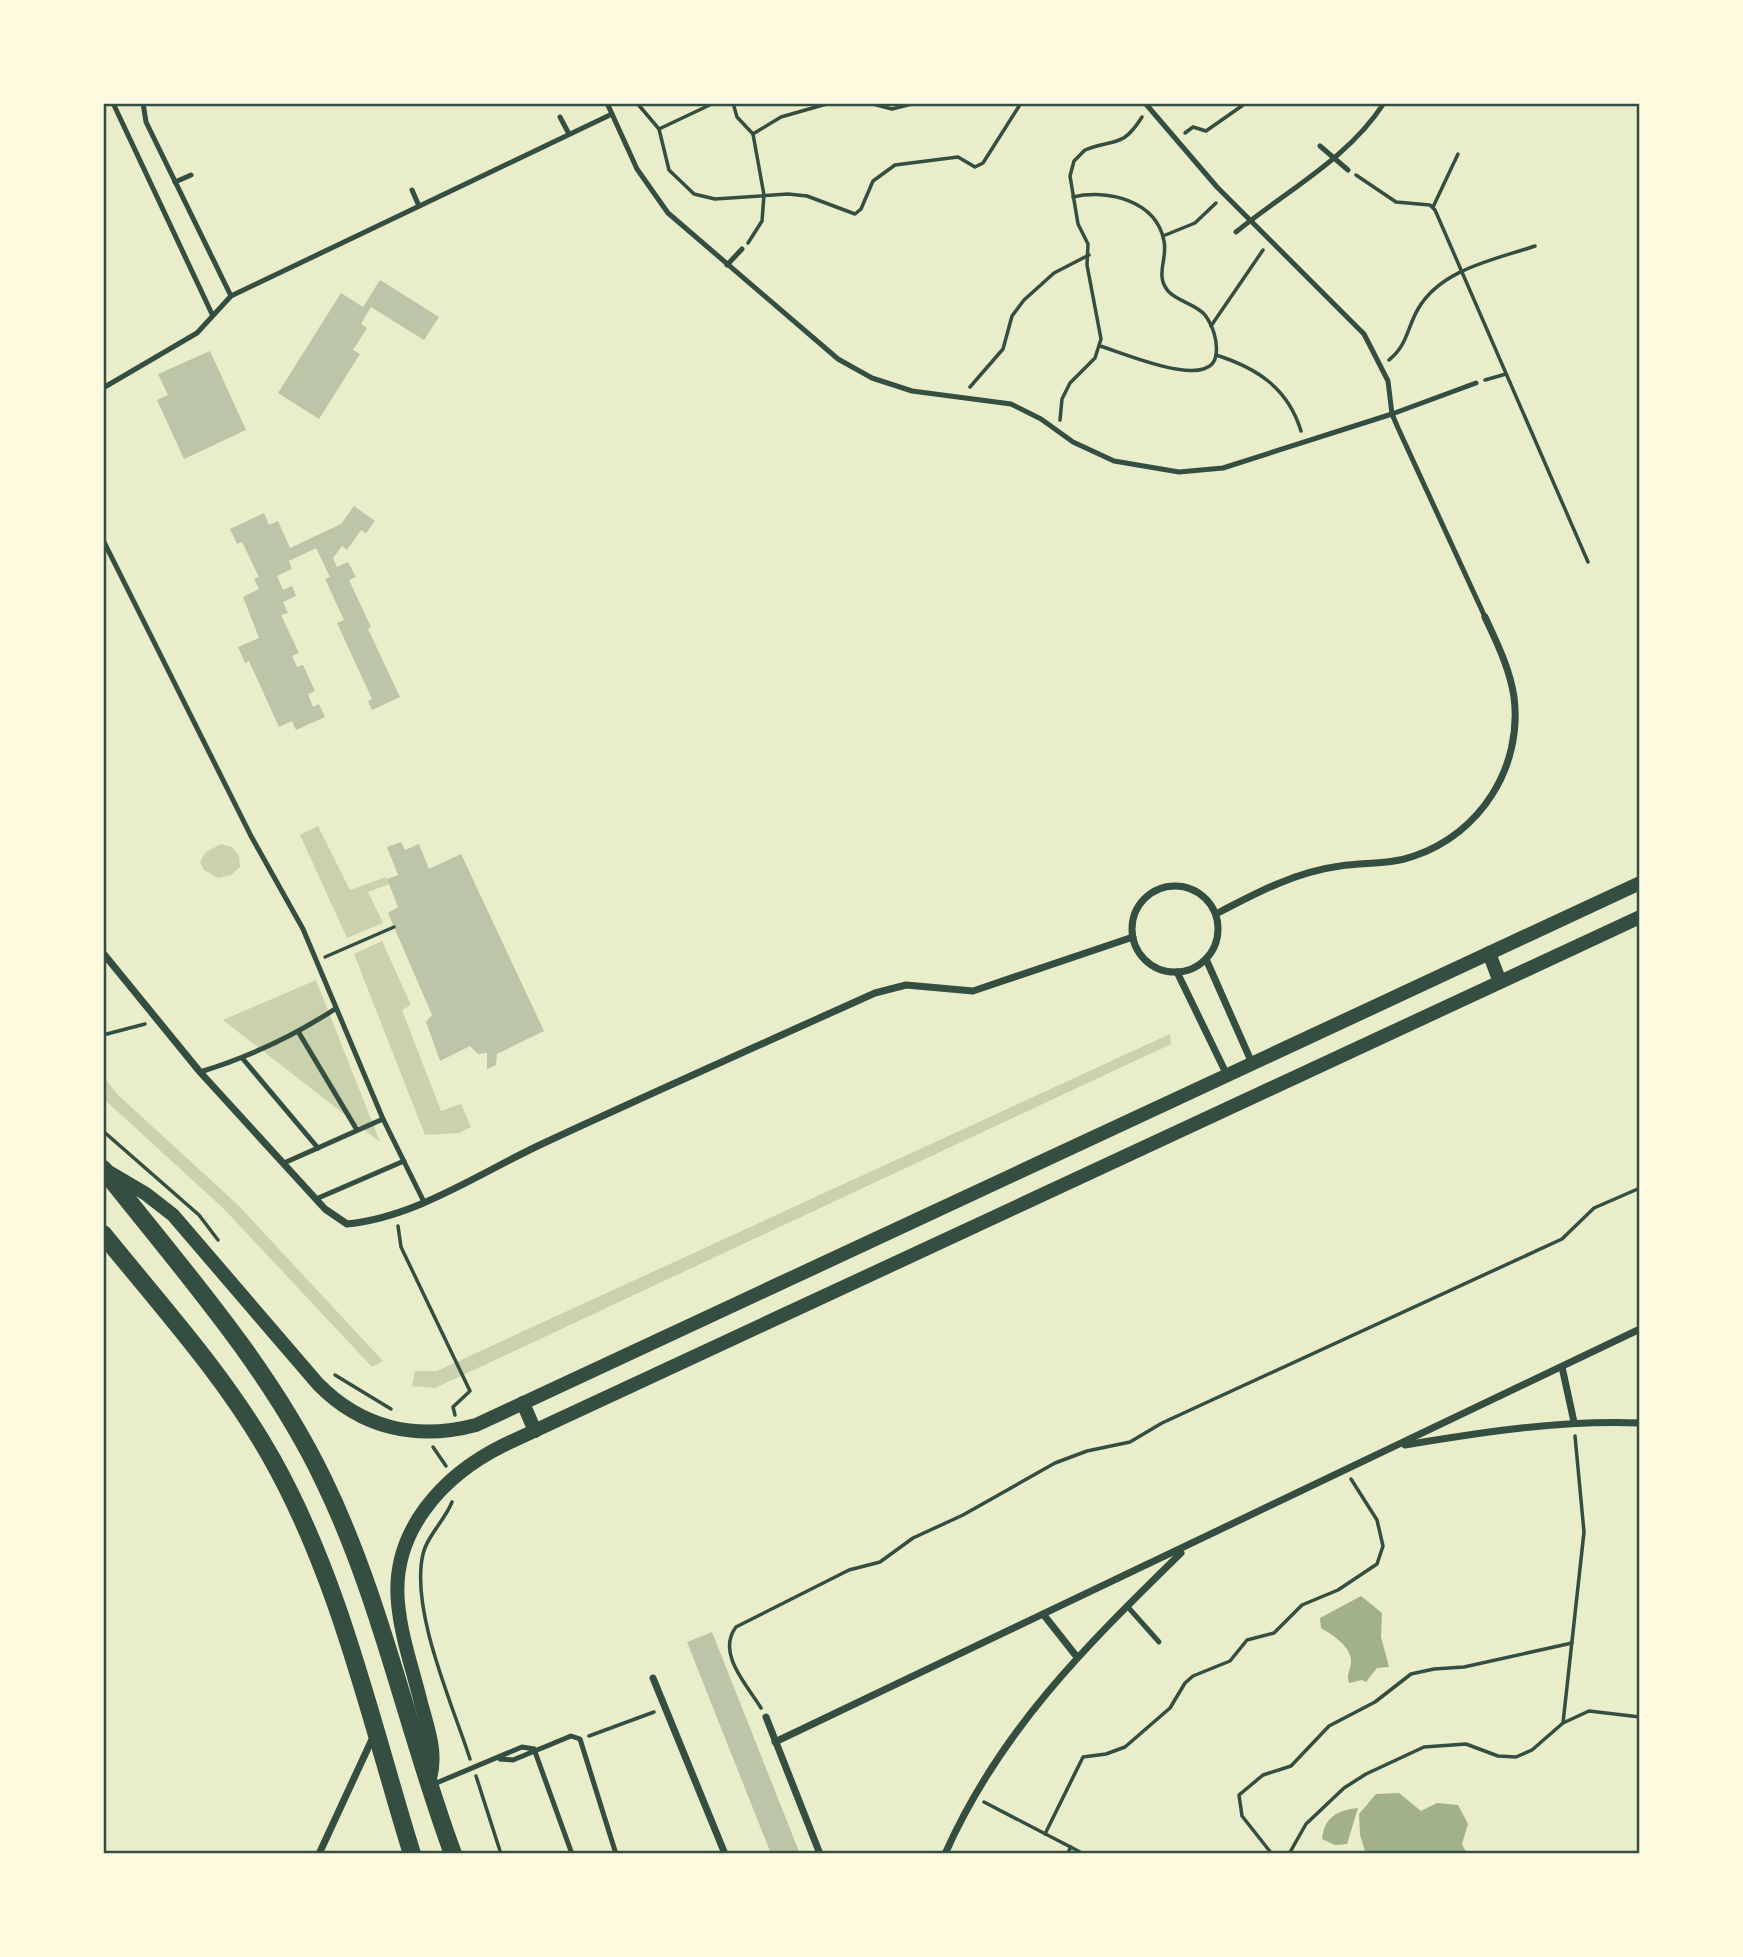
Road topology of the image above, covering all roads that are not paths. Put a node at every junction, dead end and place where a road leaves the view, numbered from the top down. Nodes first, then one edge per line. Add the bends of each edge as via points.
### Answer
1 (113, 103) edge
2 (143, 103) edge
3 (607, 103) edge
4 (1384, 103) edge
5 (1146, 104) edge
6 (612, 114) junction
7 (560, 117) dead end
8 (569, 134) junction
9 (1320, 146) dead end
10 (1335, 157) junction
11 (1348, 170) road end
12 (191, 175) dead end
13 (175, 182) junction
14 (412, 190) dead end
15 (419, 206) junction
16 (1250, 220) junction
17 (1236, 232) dead end
18 (742, 249) road end
19 (727, 264) junction
20 (231, 296) junction
21 (212, 314) junction
22 (1476, 383) road end
23 (103, 388) edge
24 (1392, 414) junction
25 (103, 540) edge
26 (1485, 617) joint
27 (1640, 883) edge
28 (1216, 914) junction
29 (1640, 917) edge
30 (1133, 937) junction
31 (103, 953) edge
32 (1489, 953) junction
33 (1206, 959) junction
34 (1177, 972) junction
35 (1500, 982) junction
36 (335, 1009) junction
37 (299, 1033) junction
38 (243, 1059) junction
39 (1252, 1063) junction
40 (200, 1072) junction
41 (1227, 1075) junction
42 (383, 1119) junction
43 (357, 1130) junction
44 (318, 1148) junction
45 (404, 1161) junction
46 (284, 1163) junction
47 (103, 1169) edge
48 (316, 1199) junction
49 (424, 1202) junction
50 (103, 1234) edge
51 (1640, 1329) edge
52 (1562, 1367) junction
53 (523, 1403) junction
54 (1574, 1423) junction
55 (1640, 1423) edge
56 (535, 1431) junction
57 (1397, 1446) junction
58 (1187, 1547) junction
59 (1128, 1606) junction
60 (1042, 1614) junction
61 (1159, 1642) dead end
62 (1077, 1657) junction
63 (653, 1678) dead end
64 (766, 1717) road end
65 (375, 1734) junction
66 (775, 1742) junction
67 (534, 1749) junction
68 (428, 1786) junction
69 (319, 1854) edge
70 (412, 1854) edge
71 (453, 1854) edge
72 (572, 1854) edge
73 (616, 1854) edge
74 (725, 1854) edge
75 (820, 1854) edge
76 (945, 1854) edge

1 - 21 lane
2 - 13 lane via 146,122
3 - 6 lane
4 - 10 lane via 1363,132
5 - 16 lane
6 - 8 lane
6 - 19 lane via 655,198
7 - 8 lane
8 - 15 lane
9 - 10 lane
10 - 11 lane
10 - 16 lane
12 - 13 lane
13 - 20 lane
14 - 15 lane
15 - 20 lane
16 - 17 lane
16 - 24 lane via 1353,321 1388,381
18 - 19 lane
19 - 24 lane via 854,369 912,391 1011,404 1114,461 1179,472 1223,468
20 - 21 lane
21 - 23 lane via 187,340
22 - 24 lane
24 - 26 lane
25 - 36 lane via 317,961
26 - 28 street via 1510,679 1514,734 1505,771 1475,818 1445,842 1413,857 1295,876
27 - 32 main road
28 - 30 street via 1199,892 1171,885 1145,898 1132,923
28 - 33 street via 1217,938
29 - 35 main road
30 - 34 street via 1145,960
30 - 49 street via 973,991 906,985 875,993
31 - 40 street
32 - 35 main road
32 - 39 main road
33 - 34 street
33 - 39 street
34 - 41 street
35 - 56 main road
36 - 37 lane
36 - 42 lane
37 - 38 lane
37 - 43 lane
38 - 40 lane
38 - 44 lane
39 - 41 main road
40 - 46 street
41 - 53 main road
42 - 43 lane
42 - 45 lane
43 - 44 lane
44 - 46 lane
45 - 48 lane
45 - 49 lane
46 - 48 street
47 - 53 main road via 173,1216 329,1396 372,1422 423,1433 458,1430
47 - 68 main road via 238,1342 304,1443 355,1553
48 - 49 street via 347,1224
50 - 65 main road via 208,1363 272,1458 320,1562
51 - 52 street
52 - 54 street
52 - 57 street
53 - 56 main road
54 - 55 street
54 - 57 street
56 - 68 main road via 486,1454 454,1478 433,1499 404,1544 398,1581 400,1619 431,1743 433,1765
57 - 58 street
58 - 59 street
58 - 60 street
59 - 61 lane
59 - 62 street
60 - 62 street
60 - 66 street
62 - 76 street via 1014,1730 973,1796
63 - 74 street
64 - 66 street
65 - 69 street
65 - 70 main road
66 - 75 street
67 - 68 lane via 522,1747
67 - 72 lane
67 - 73 lane via 571,1736 580,1739
68 - 71 main road

